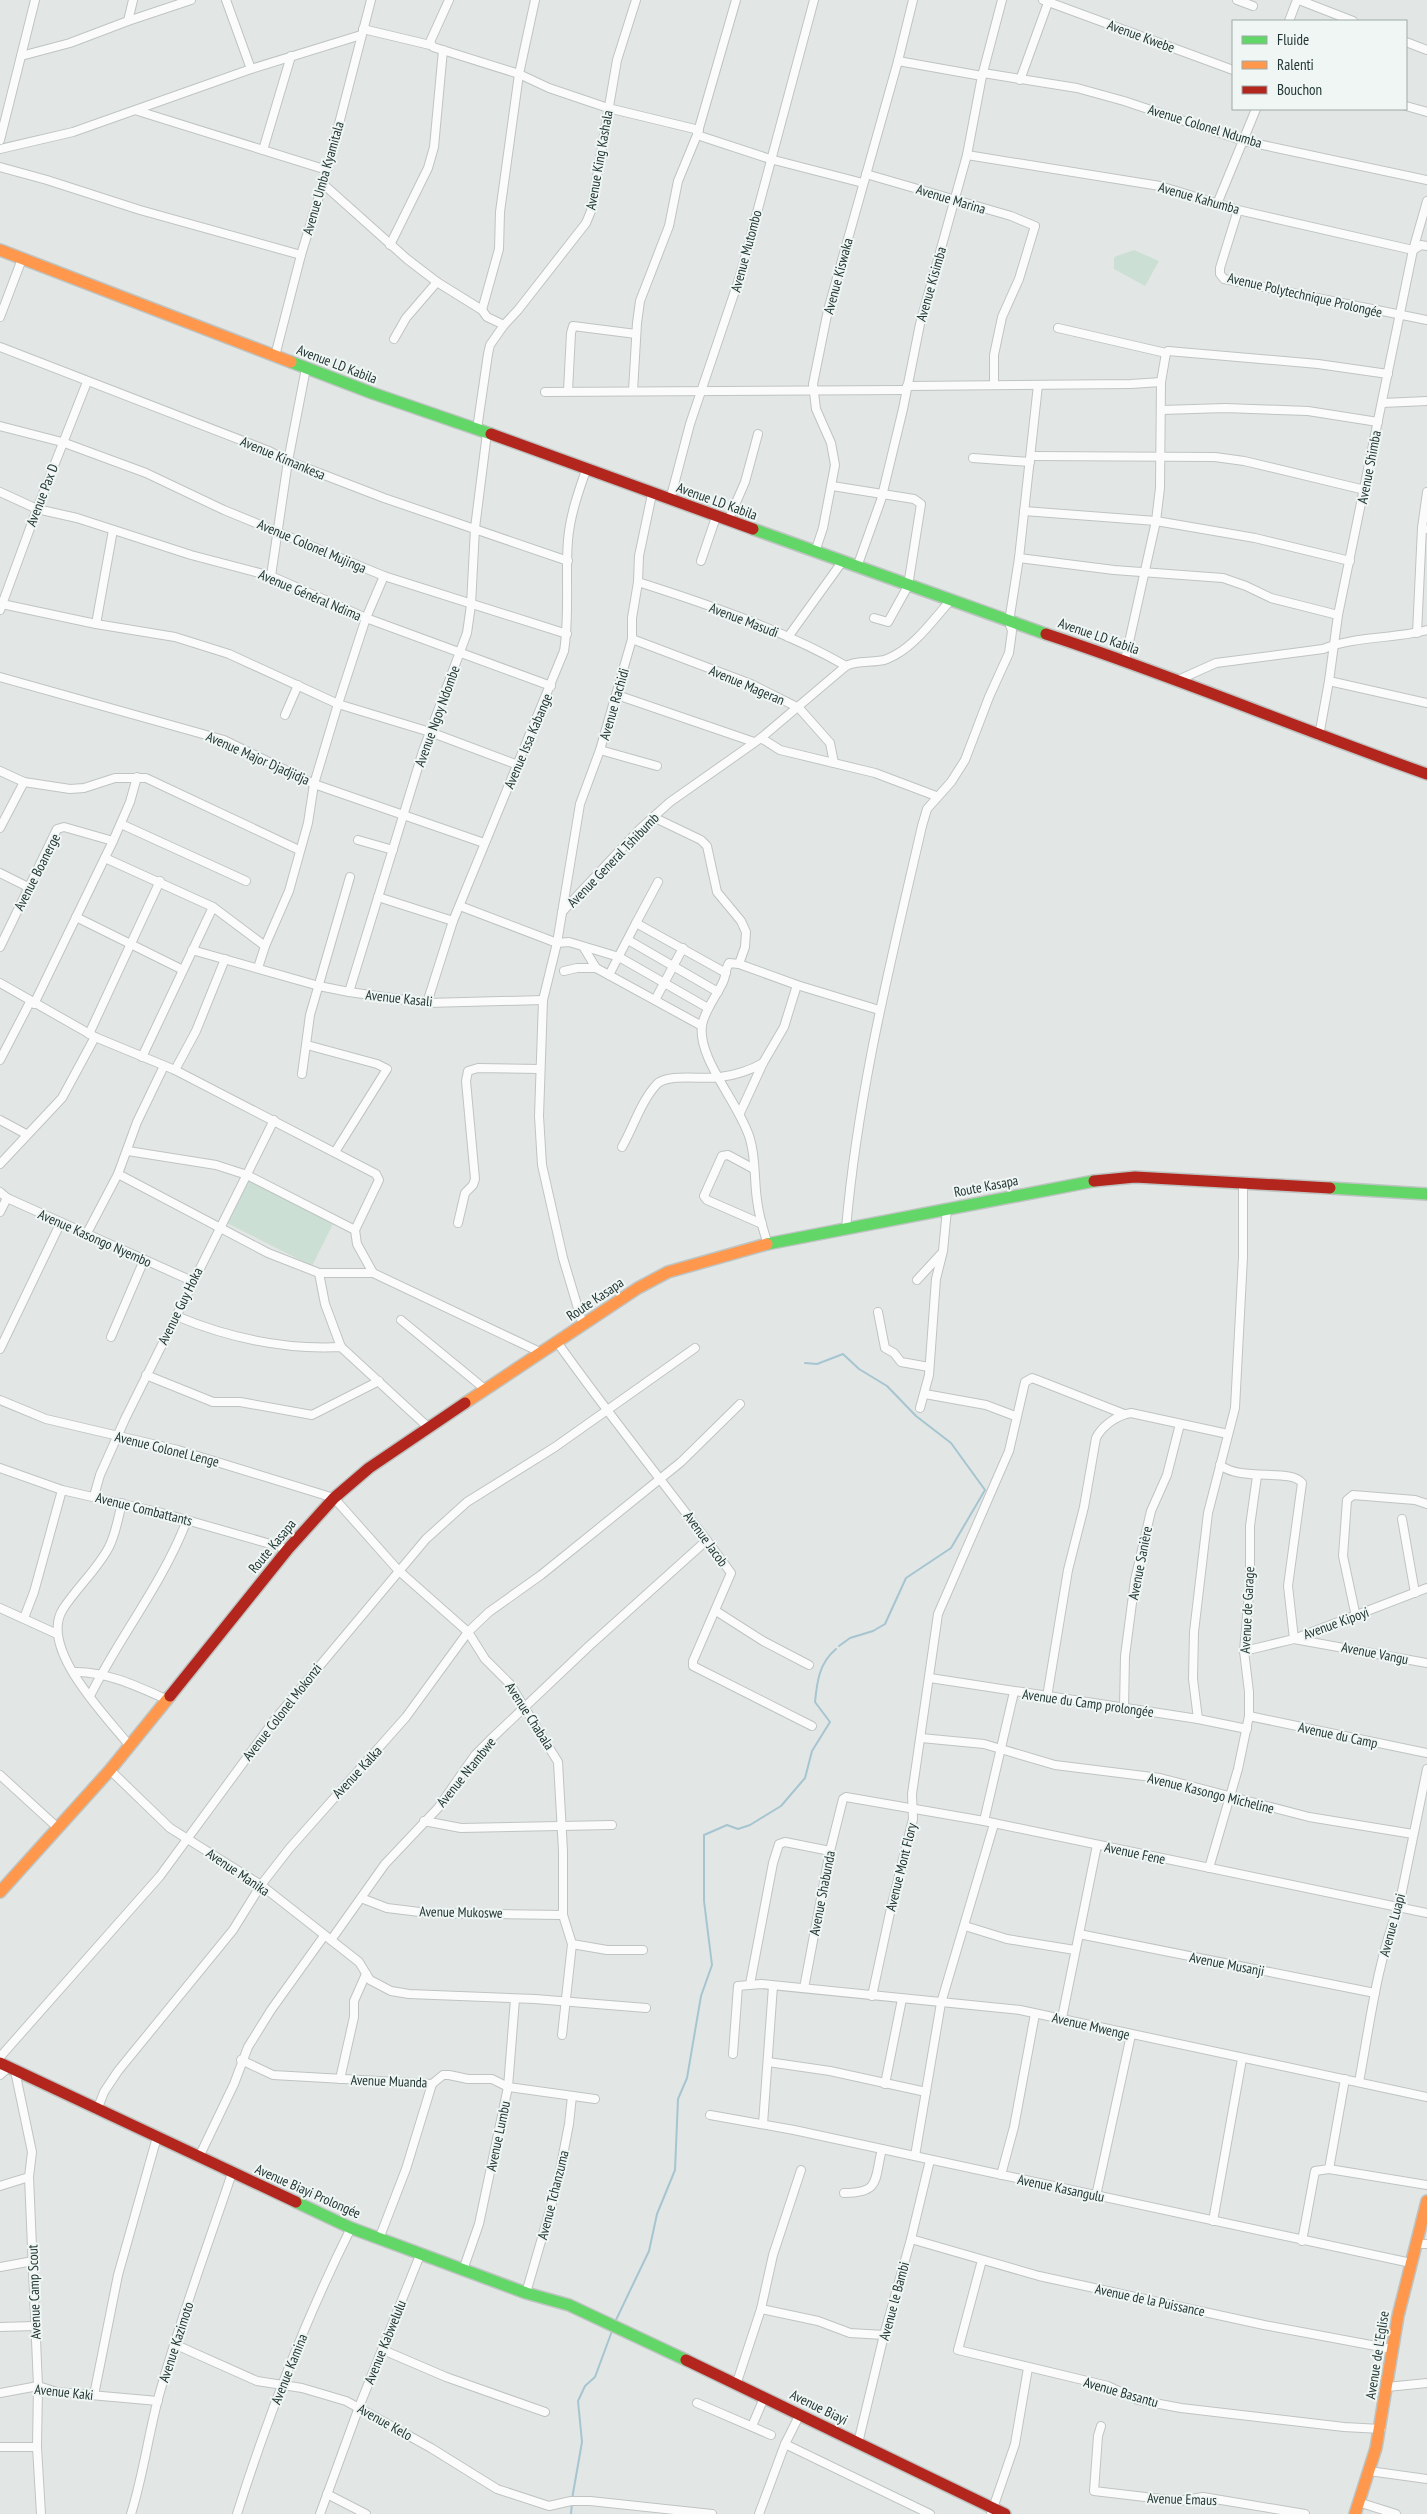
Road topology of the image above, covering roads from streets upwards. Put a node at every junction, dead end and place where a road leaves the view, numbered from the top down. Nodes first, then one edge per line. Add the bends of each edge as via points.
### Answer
1 (35, 0) edge
2 (133, 0) edge
3 (191, 0) edge
4 (226, 0) edge
5 (371, 0) edge
6 (449, 0) edge
7 (535, 0) edge
8 (636, 0) edge
9 (736, 0) edge
10 (814, 0) edge
11 (913, 0) edge
12 (1002, 0) edge
13 (1237, 0) edge
14 (1298, 0) edge
15 (1047, 1) edge
16 (1253, 6) dead end
17 (1289, 20) edge
18 (1350, 20) edge
19 (128, 22) junction
20 (362, 32) junction
21 (1407, 42) edge
22 (430, 45) junction
23 (443, 50) junction
24 (1427, 50) edge
25 (21, 56) junction
26 (291, 56) junction
27 (898, 61) junction
28 (251, 69) junction
29 (1232, 70) edge
30 (518, 74) junction
31 (983, 74) junction
32 (1020, 80) junction
33 (1407, 106) edge
34 (608, 108) junction
35 (138, 110) junction
36 (1256, 110) edge
37 (1427, 112) edge
38 (698, 132) junction
39 (0, 140) edge
40 (1244, 140) junction
41 (0, 149) edge
42 (262, 150) junction
43 (967, 155) junction
44 (770, 160) junction
45 (0, 168) edge
46 (327, 170) junction
47 (866, 174) junction
48 (1427, 180) edge
49 (322, 183) junction
50 (863, 183) junction
51 (954, 200) junction
52 (1427, 201) edge
53 (1217, 204) junction
54 (1238, 210) junction
55 (390, 245) junction
56 (1427, 246) edge
57 (0, 250) edge
58 (1413, 250) junction
59 (301, 255) junction
60 (22, 259) junction
61 (437, 282) junction
62 (482, 310) junction
63 (1399, 316) junction
64 (0, 317) edge
65 (1427, 320) edge
66 (504, 325) junction
67 (1058, 328) dead end
68 (636, 334) junction
69 (394, 339) dead end
70 (0, 347) edge
71 (1166, 353) junction
72 (275, 356) junction
73 (306, 368) junction
74 (1388, 374) junction
75 (87, 382) junction
76 (1161, 382) junction
77 (994, 385) junction
78 (1038, 385) junction
79 (907, 388) junction
80 (568, 391) junction
81 (633, 391) junction
82 (701, 391) junction
83 (813, 391) junction
84 (545, 392) dead end
85 (1427, 401) edge
86 (1382, 403) junction
87 (1162, 410) junction
88 (1378, 422) junction
89 (0, 426) edge
90 (482, 431) junction
91 (758, 434) dead end
92 (62, 442) junction
93 (1162, 456) junction
94 (973, 458) dead end
95 (1031, 459) junction
96 (288, 461) junction
97 (586, 470) junction
98 (832, 486) junction
99 (1365, 490) junction
100 (0, 492) edge
101 (1427, 492) edge
102 (652, 494) junction
103 (882, 494) junction
104 (670, 500) junction
105 (37, 509) junction
106 (1024, 511) junction
107 (716, 517) junction
108 (728, 521) junction
109 (1156, 521) junction
110 (475, 528) junction
111 (1425, 528) edge
112 (113, 530) junction
113 (279, 532) junction
114 (815, 552) junction
115 (1019, 558) junction
116 (568, 561) junction
117 (701, 561) dead end
118 (1350, 561) junction
119 (842, 562) junction
120 (857, 567) junction
121 (1145, 573) junction
122 (271, 576) junction
123 (384, 576) junction
124 (638, 582) junction
125 (908, 586) junction
126 (950, 601) junction
127 (471, 605) junction
128 (1, 607) edge
129 (1338, 615) junction
130 (366, 618) junction
131 (874, 618) dead end
132 (1009, 622) junction
133 (96, 624) junction
134 (1427, 630) edge
135 (1416, 633) junction
136 (567, 634) junction
137 (788, 637) junction
138 (632, 639) junction
139 (1335, 644) junction
140 (461, 652) junction
141 (1125, 660) junction
142 (846, 666) junction
143 (0, 677) edge
144 (1178, 680) junction
145 (1330, 681) junction
146 (298, 685) junction
147 (551, 686) junction
148 (617, 695) junction
149 (1427, 703) edge
150 (338, 704) junction
151 (798, 708) junction
152 (285, 715) dead end
153 (430, 732) junction
154 (1318, 736) junction
155 (758, 740) junction
156 (600, 750) junction
157 (834, 763) junction
158 (518, 765) junction
159 (657, 766) dead end
160 (0, 771) edge
161 (1427, 774) edge
162 (137, 777) junction
163 (24, 782) junction
164 (314, 784) junction
165 (936, 796) junction
166 (405, 814) junction
167 (653, 818) junction
168 (120, 824) junction
169 (0, 828) edge
170 (358, 840) dead end
171 (113, 841) junction
172 (484, 843) junction
173 (299, 850) junction
174 (393, 850) junction
175 (105, 858) junction
176 (0, 873) edge
177 (350, 877) dead end
178 (160, 881) junction
179 (246, 881) dead end
180 (658, 882) dead end
181 (28, 887) junction
182 (378, 897) junction
183 (460, 906) junction
184 (213, 907) junction
185 (562, 912) junction
186 (76, 917) junction
187 (453, 922) junction
188 (636, 923) junction
189 (628, 940) junction
190 (557, 943) junction
191 (130, 944) junction
192 (265, 946) junction
193 (0, 947) edge
194 (584, 948) junction
195 (683, 948) junction
196 (192, 950) junction
197 (618, 957) junction
198 (225, 959) junction
199 (739, 964) junction
200 (672, 966) junction
201 (258, 968) junction
202 (596, 968) junction
203 (183, 970) junction
204 (564, 972) dead end
205 (726, 973) junction
206 (609, 975) junction
207 (0, 983) edge
208 (664, 983) junction
209 (797, 985) junction
210 (319, 986) junction
211 (349, 992) junction
212 (718, 992) junction
213 (543, 1000) junction
214 (655, 1000) junction
215 (32, 1003) junction
216 (427, 1003) junction
217 (708, 1008) junction
218 (879, 1010) junction
219 (702, 1026) junction
220 (92, 1035) junction
221 (307, 1045) junction
222 (142, 1057) junction
223 (0, 1060) edge
224 (763, 1063) junction
225 (164, 1066) junction
226 (540, 1069) junction
227 (175, 1070) junction
228 (302, 1074) dead end
229 (719, 1078) junction
230 (740, 1113) junction
231 (0, 1120) edge
232 (274, 1120) junction
233 (26, 1134) junction
234 (622, 1148) dead end
235 (128, 1152) junction
236 (335, 1152) junction
237 (0, 1164) edge
238 (754, 1169) junction
239 (118, 1174) junction
240 (247, 1174) junction
241 (1243, 1183) junction
242 (0, 1192) edge
243 (1427, 1194) edge
244 (7, 1198) junction
245 (947, 1209) junction
246 (0, 1212) edge
247 (61, 1222) junction
248 (458, 1223) dead end
249 (762, 1224) junction
250 (219, 1227) junction
251 (846, 1229) junction
252 (355, 1230) junction
253 (87, 1233) junction
254 (768, 1244) junction
255 (943, 1251) junction
256 (144, 1260) junction
257 (373, 1273) junction
258 (319, 1274) junction
259 (917, 1280) dead end
260 (192, 1281) junction
261 (878, 1312) dead end
262 (176, 1316) junction
263 (401, 1320) dead end
264 (583, 1325) junction
265 (110, 1337) dead end
266 (557, 1342) junction
267 (341, 1348) junction
268 (696, 1348) dead end
269 (0, 1350) edge
270 (540, 1352) junction
271 (929, 1367) junction
272 (146, 1374) junction
273 (379, 1380) junction
274 (486, 1390) junction
275 (925, 1394) junction
276 (0, 1400) edge
277 (740, 1404) dead end
278 (920, 1408) dead end
279 (606, 1412) junction
280 (1124, 1414) junction
281 (1015, 1416) junction
282 (1180, 1424) junction
283 (429, 1428) junction
284 (1228, 1434) junction
285 (117, 1436) junction
286 (1220, 1465) junction
287 (1, 1471) edge
288 (1257, 1476) junction
289 (661, 1478) junction
290 (62, 1490) junction
291 (94, 1496) junction
292 (334, 1498) junction
293 (122, 1503) junction
294 (1427, 1504) edge
295 (1402, 1519) dead end
296 (187, 1520) junction
297 (707, 1540) junction
298 (288, 1549) junction
299 (398, 1570) junction
300 (1427, 1588) edge
301 (1415, 1593) junction
302 (0, 1608) edge
303 (716, 1611) junction
304 (1356, 1617) junction
305 (24, 1618) junction
306 (468, 1632) junction
307 (57, 1634) junction
308 (1294, 1639) junction
309 (1244, 1651) junction
310 (1427, 1663) edge
311 (809, 1665) dead end
312 (74, 1672) junction
313 (100, 1676) junction
314 (930, 1678) junction
315 (1014, 1692) junction
316 (90, 1696) junction
317 (1046, 1697) junction
318 (168, 1700) junction
319 (525, 1706) junction
320 (1124, 1708) junction
321 (1249, 1716) junction
322 (1198, 1719) junction
323 (812, 1726) dead end
324 (1247, 1729) junction
325 (921, 1738) junction
326 (129, 1745) junction
327 (1001, 1750) junction
328 (1427, 1753) edge
329 (1427, 1769) edge
330 (110, 1770) junction
331 (0, 1775) edge
332 (1230, 1798) junction
333 (843, 1799) joint
334 (913, 1810) junction
335 (424, 1821) junction
336 (984, 1821) junction
337 (994, 1824) junction
338 (612, 1825) dead end
339 (560, 1826) junction
340 (58, 1828) junction
341 (1413, 1834) junction
342 (189, 1839) junction
343 (1098, 1845) junction
344 (830, 1850) junction
345 (1209, 1868) junction
346 (261, 1885) junction
347 (0, 1892) edge
348 (362, 1898) junction
349 (1399, 1906) junction
350 (1427, 1913) edge
351 (563, 1915) junction
352 (965, 1926) junction
353 (1079, 1934) junction
354 (327, 1938) junction
355 (572, 1944) junction
356 (643, 1950) dead end
357 (1075, 1950) junction
358 (366, 1974) junction
359 (750, 1984) junction
360 (773, 1986) junction
361 (804, 1988) junction
362 (1375, 1993) junction
363 (872, 1996) junction
364 (515, 1999) junction
365 (902, 1999) junction
366 (567, 2001) junction
367 (942, 2003) junction
368 (646, 2008) dead end
369 (1035, 2014) junction
370 (1062, 2018) junction
371 (562, 2035) dead end
372 (1131, 2035) junction
373 (733, 2054) dead end
374 (0, 2058) edge
375 (1242, 2059) junction
376 (241, 2060) junction
377 (768, 2062) junction
378 (6, 2069) edge
379 (340, 2079) junction
380 (1345, 2079) junction
381 (1359, 2082) junction
382 (432, 2084) junction
383 (885, 2084) junction
384 (508, 2087) junction
385 (926, 2092) junction
386 (572, 2096) junction
387 (1427, 2097) edge
388 (595, 2099) dead end
389 (97, 2110) junction
390 (710, 2115) dead end
391 (763, 2124) junction
392 (157, 2137) junction
393 (882, 2149) junction
394 (915, 2156) junction
395 (199, 2157) junction
396 (930, 2160) junction
397 (1329, 2169) junction
398 (801, 2170) dead end
399 (232, 2173) junction
400 (1001, 2175) junction
401 (29, 2177) junction
402 (1427, 2184) edge
403 (0, 2186) edge
404 (844, 2193) dead end
405 (1096, 2196) junction
406 (1427, 2201) edge
407 (1213, 2221) junction
408 (351, 2228) junction
409 (379, 2239) junction
410 (911, 2240) junction
411 (1302, 2241) junction
412 (1421, 2244) edge
413 (420, 2255) junction
414 (982, 2260) junction
415 (34, 2261) junction
416 (1411, 2263) junction
417 (0, 2267) edge
418 (463, 2270) junction
419 (526, 2293) junction
420 (761, 2308) junction
421 (36, 2326) junction
422 (0, 2327) edge
423 (615, 2328) joint
424 (884, 2334) junction
425 (174, 2344) junction
426 (1392, 2349) junction
427 (382, 2350) junction
428 (1028, 2368) junction
429 (1427, 2383) edge
430 (282, 2384) junction
431 (736, 2385) junction
432 (38, 2386) junction
433 (1387, 2387) junction
434 (0, 2392) edge
435 (94, 2395) junction
436 (764, 2398) junction
437 (158, 2401) junction
438 (697, 2402) dead end
439 (359, 2407) junction
440 (545, 2412) dead end
441 (800, 2414) junction
442 (752, 2426) junction
443 (1101, 2426) dead end
444 (1381, 2429) junction
445 (771, 2434) dead end
446 (858, 2443) junction
447 (785, 2444) junction
448 (37, 2447) junction
449 (0, 2448) edge
450 (1369, 2471) junction
451 (1427, 2479) edge
452 (327, 2494) junction
453 (1358, 2502) junction
454 (655, 2511) edge
455 (992, 2511) edge
456 (41, 2514) edge
457 (132, 2514) edge
458 (237, 2514) edge
459 (320, 2514) edge
460 (366, 2514) edge
461 (712, 2514) edge
462 (759, 2514) edge
463 (930, 2514) edge
464 (1005, 2514) edge
465 (1305, 2514) edge
466 (1355, 2514) edge
467 (1396, 2514) edge

1 - 25 street
2 - 19 street
3 - 19 street
4 - 28 street
5 - 20 street, Avenue Umba Kyamitala
6 - 22 street
7 - 30 street
8 - 34 street, Avenue King Kashala via 617,60
9 - 38 street
10 - 44 street, Avenue Mutombo
11 - 27 street, Avenue Kiswaka
12 - 31 street, Avenue Kisimba
13 - 16 street
14 - 17 street
14 - 18 street
15 - 29 street, Avenue Kwebe
15 - 32 street
19 - 25 street
20 - 22 street
20 - 26 street
20 - 46 street, Avenue Umba Kyamitala
21 - 24 street
22 - 23 street
23 - 30 street
23 - 55 street via 439,111 430,161
25 - 39 street
26 - 28 street
26 - 42 street
27 - 31 street, Avenue Colonel Ndumba
27 - 47 street, Avenue Kiswaka
28 - 35 street
30 - 34 street
30 - 62 street via 500,212 499,249
31 - 32 street, Avenue Colonel Ndumba
31 - 43 street, Avenue Kisimba
32 - 40 street, Avenue Colonel Ndumba via 1054,83 1096,93
33 - 37 street
34 - 38 street
34 - 66 street, Avenue King Kashala via 596,193 586,223
35 - 41 street via 73,132
35 - 42 street
36 - 40 street
38 - 44 street
38 - 68 street via 678,181 670,226 640,301
40 - 48 street, Avenue Colonel Ndumba
40 - 53 street
42 - 46 street
43 - 51 street, Avenue Kisimba
43 - 53 street, Avenue Kahumba via 1160,186
44 - 50 street
44 - 82 street, Avenue Mutombo via 740,276
45 - 59 street
46 - 49 street, Avenue Umba Kyamitala
47 - 50 street, Avenue Kiswaka
47 - 51 street, Avenue Marina
49 - 55 street
49 - 59 street, Avenue Umba Kyamitala
50 - 83 street, Avenue Kiswaka via 828,310
51 - 77 street, Avenue Marina via 1035,226 1019,278 1002,317 994,355
51 - 79 street, Avenue Kisimba via 920,324
52 - 58 street, Avenue Shimba
53 - 54 street, Avenue Kahumba
54 - 58 street, Avenue Kahumba
54 - 63 street, Avenue Polytechnique Prolongée via 1220,268 1224,279
55 - 61 street
56 - 58 street, Avenue Kahumba via 1421,245
57 - 60 street, Avenue LD Kabila
58 - 63 street, Avenue Shimba
59 - 72 street, Avenue Umba Kyamitala
60 - 64 street
60 - 72 street, Avenue LD Kabila
61 - 62 street
61 - 69 street via 406,318
62 - 66 street
63 - 65 street, Avenue Polytechnique Prolongée
63 - 74 street, Avenue Shimba
66 - 90 street, Avenue King Kashala via 490,345 488,354
67 - 71 street
68 - 80 street via 573,326
68 - 81 street
70 - 75 street, Avenue Kimankesa
71 - 74 street via 1318,364
71 - 76 street
72 - 73 street, Avenue LD Kabila
73 - 90 street, Avenue LD Kabila
73 - 96 street
74 - 86 street, Avenue Shimba
75 - 92 street, Avenue Pax D
75 - 96 street, Avenue Kimankesa
76 - 78 street
76 - 87 street
77 - 78 street
77 - 79 street
78 - 95 street
79 - 83 street
79 - 103 street, Avenue Kisimba
80 - 81 street
80 - 84 street
81 - 82 street
82 - 83 street
82 - 104 street, Avenue Mutombo
83 - 98 street, Avenue Kiswaka via 816,409 834,456
85 - 86 street
86 - 88 street, Avenue Shimba
87 - 88 street via 1308,411
87 - 93 street
88 - 99 street, Avenue Shimba
89 - 92 street
90 - 97 street, Avenue LD Kabila
90 - 110 street, Avenue Ngoy Ndombe
91 - 108 street via 745,482
92 - 105 street, Avenue Pax D
92 - 113 street, Avenue Colonel Mujinga via 146,473
93 - 95 street
93 - 99 street via 1244,461
93 - 109 street
94 - 95 street
95 - 106 street
96 - 110 street, Avenue Kimankesa
96 - 113 street
97 - 102 street, Avenue LD Kabila
97 - 116 street, Avenue Issa Kabange via 572,518
98 - 103 street
98 - 114 street, Avenue Kiswaka
99 - 118 street, Avenue Shimba
100 - 105 street, Avenue Général Ndima
101 - 111 street
102 - 104 street, Avenue LD Kabila
102 - 124 street, Avenue Rachidi via 639,556
103 - 120 street, Avenue Kisimba
103 - 125 street via 914,498 921,504
104 - 107 street, Avenue LD Kabila
105 - 112 street, Avenue Général Ndima
105 - 128 street, Avenue Pax D
106 - 109 street
106 - 115 street
107 - 108 street, Avenue LD Kabila
107 - 117 street
108 - 114 street, Avenue LD Kabila
109 - 118 street via 1255,538
109 - 121 street
110 - 116 street, Avenue Kimankesa
110 - 127 street, Avenue Ngoy Ndombe
111 - 135 street
112 - 122 street, Avenue Général Ndima
112 - 133 street
113 - 122 street
113 - 123 street, Avenue Colonel Mujinga
114 - 119 street, Avenue LD Kabila
115 - 121 street
115 - 132 street
116 - 136 street, Avenue Issa Kabange
118 - 129 street, Avenue Shimba
119 - 120 street, Avenue LD Kabila
119 - 137 street
120 - 125 street, Avenue LD Kabila
121 - 129 street via 1223,578 1271,598
121 - 141 street
122 - 130 street, Avenue Général Ndima
123 - 127 street, Avenue Colonel Mujinga
123 - 130 street
124 - 137 street, Avenue Masudi
124 - 138 street, Avenue Rachidi via 632,613
125 - 126 street, Avenue LD Kabila
125 - 131 street via 888,622
126 - 132 street, Avenue LD Kabila
126 - 142 street via 901,652 880,661
127 - 136 street, Avenue Colonel Mujinga
127 - 140 street, Avenue Ngoy Ndombe via 468,633
128 - 133 street
129 - 139 street, Avenue Shimba
130 - 140 street, Avenue Général Ndima
130 - 150 street
132 - 141 street, Avenue LD Kabila
132 - 165 street via 1012,632 1009,652 965,760 951,782
133 - 146 street via 175,637 229,654
134 - 135 street
135 - 139 street
136 - 147 street, Avenue Issa Kabange
137 - 142 street, Avenue Masudi
138 - 148 street, Avenue Rachidi
138 - 151 street, Avenue Mageran via 750,684
139 - 144 street via 1323,649 1211,664
139 - 145 street, Avenue Shimba
140 - 147 street, Avenue Général Ndima
140 - 153 street, Avenue Ngoy Ndombe
141 - 144 street, Avenue LD Kabila
142 - 151 street, Avenue General Tshibumb
143 - 164 street, Avenue Major Djadjidja via 224,740
144 - 154 street, Avenue LD Kabila
145 - 149 street
145 - 154 street, Avenue Shimba
146 - 150 street
146 - 152 street
147 - 158 street, Avenue Issa Kabange
148 - 155 street
148 - 156 street, Avenue Rachidi
150 - 153 street
150 - 164 street
151 - 155 street, Avenue General Tshibumb
151 - 157 street, Avenue Mageran via 830,743
153 - 158 street
153 - 166 street, Avenue Ngoy Ndombe
154 - 161 street, Avenue LD Kabila
155 - 157 street via 780,750
155 - 167 street, Avenue General Tshibumb via 670,802
156 - 159 street
156 - 185 street, Avenue Rachidi via 580,804
157 - 165 street via 875,773
158 - 172 street, Avenue Issa Kabange
160 - 163 street
162 - 163 street via 116,778 77,789
162 - 168 street
162 - 173 street via 154,780
163 - 169 street
164 - 166 street, Avenue Major Djadjidja
164 - 173 street via 308,823
165 - 218 street via 927,809 922,826
166 - 172 street, Avenue Major Djadjidja
166 - 174 street, Avenue Ngoy Ndombe
167 - 185 street, Avenue General Tshibumb
167 - 199 street via 701,840 707,846 718,892 746,932
168 - 171 street
168 - 179 street
170 - 174 street
171 - 175 street
171 - 181 street, Avenue Boanerge via 61,827
172 - 183 street, Avenue Issa Kabange
173 - 192 street via 289,891
174 - 182 street, Avenue Ngoy Ndombe
175 - 178 street
175 - 186 street
176 - 181 street
177 - 210 street
178 - 184 street
178 - 191 street
180 - 188 street
181 - 193 street, Avenue Boanerge
182 - 187 street
182 - 211 street, Avenue Ngoy Ndombe
183 - 187 street, Avenue Issa Kabange
183 - 190 street
184 - 192 street
184 - 196 street
185 - 190 street, Avenue General Tshibumb
186 - 191 street
186 - 215 street
187 - 216 street, Avenue Issa Kabange
188 - 189 street
188 - 195 street
189 - 197 street
189 - 200 street
190 - 194 street via 568,942
190 - 213 street, Avenue General Tshibumb
191 - 203 street
191 - 220 street
192 - 201 street
194 - 197 street
194 - 202 street
195 - 200 street
195 - 205 street
196 - 198 street, Avenue Kasali
196 - 203 street
197 - 206 street
197 - 208 street
198 - 201 street, Avenue Kasali
198 - 227 street via 196,1031
199 - 205 street via 729,963
199 - 209 street
200 - 208 street
200 - 212 street
201 - 210 street, Avenue Kasali
202 - 204 street
202 - 206 street
203 - 222 street
205 - 212 street
206 - 214 street
207 - 215 street
208 - 214 street
208 - 217 street
209 - 218 street
209 - 224 street via 784,1027
210 - 211 street, Avenue Kasali
210 - 221 street via 310,1014
211 - 216 street, Avenue Kasali
212 - 217 street
213 - 216 street, Avenue Kasali
213 - 226 street, Avenue General Tshibumb
214 - 219 street
215 - 220 street
215 - 223 street
217 - 219 street
218 - 251 street via 852,1158
219 - 229 street via 706,1058
220 - 222 street
220 - 233 street via 62,1098
221 - 228 street
221 - 236 street via 387,1069
222 - 225 street
224 - 229 street via 746,1072
224 - 230 street
225 - 227 street
225 - 235 street via 137,1122
226 - 248 street via 478,1068 468,1071 466,1081 475,1179 463,1197
226 - 264 street, Avenue General Tshibumb via 542,1165 563,1258
227 - 232 street
229 - 230 street
229 - 234 street via 661,1080 640,1110
230 - 238 street via 751,1141
231 - 233 street
232 - 236 street
232 - 240 street, Avenue Guy Hoka
233 - 237 street
235 - 239 street
235 - 240 street via 216,1165
236 - 252 street via 379,1176
238 - 249 street
238 - 249 street via 728,1155 722,1156 704,1198
239 - 250 street
239 - 253 street
240 - 250 street, Avenue Guy Hoka
240 - 252 street
241 - 243 street, Route Kasapa
241 - 245 street, Route Kasapa via 1135,1177 1078,1183
241 - 284 street via 1238,1376
242 - 244 street, Avenue Kasongo Nyembo
244 - 246 street
244 - 247 street, Avenue Kasongo Nyembo
245 - 251 street, Route Kasapa
245 - 255 street
247 - 253 street, Avenue Kasongo Nyembo
247 - 269 street
249 - 254 street
250 - 258 street via 268,1253
250 - 260 street, Avenue Guy Hoka
251 - 254 street, Route Kasapa
252 - 257 street via 357,1244
253 - 256 street, Avenue Kasongo Nyembo
254 - 264 street, Route Kasapa via 668,1272
255 - 259 street
255 - 271 street via 936,1279
256 - 260 street, Avenue Kasongo Nyembo
256 - 265 street
257 - 258 street
257 - 270 street
258 - 267 street via 325,1304
260 - 262 street, Avenue Guy Hoka
261 - 271 street via 885,1348 901,1362
262 - 267 street via 238,1338
262 - 272 street, Avenue Guy Hoka
263 - 274 street
264 - 266 street, Route Kasapa
266 - 270 street, Route Kasapa
266 - 279 street, Avenue Jacob
267 - 273 street
268 - 279 street, Avenue Colonel Mokonzi
270 - 274 street, Route Kasapa
271 - 275 street
272 - 273 street via 213,1402 240,1402 312,1415
272 - 285 street, Avenue Guy Hoka
273 - 283 street
274 - 283 street, Route Kasapa
275 - 278 street
275 - 281 street via 986,1405
276 - 285 street, Avenue Colonel Lenge via 46,1419
277 - 289 street, Avenue Kalka
279 - 289 street, Avenue Jacob
279 - 299 street, Avenue Colonel Mokonzi via 509,1478 467,1502
280 - 281 street, Avenue Mont Flory via 1032,1378 1025,1382
280 - 282 street
280 - 317 street via 1100,1430 1096,1438
281 - 314 street, Avenue Mont Flory via 1012,1438 999,1476 938,1614
282 - 284 street
282 - 320 street, Avenue Sanière via 1168,1475 1151,1511 1135,1580 1125,1656
283 - 292 street, Route Kasapa via 369,1468
284 - 286 street
285 - 291 street, Avenue Guy Hoka
285 - 292 street, Avenue Colonel Lenge via 178,1450
286 - 288 street via 1233,1473
286 - 322 street via 1208,1513 1194,1632 1193,1679
287 - 290 street, Avenue Combattants
288 - 308 street via 1294,1477 1302,1483 1288,1586
288 - 309 street, Avenue de Garage via 1252,1506
289 - 297 street, Avenue Jacob
289 - 306 street, Avenue Kalka via 541,1575 489,1612
290 - 291 street, Avenue Combattants
290 - 305 street
291 - 293 street, Avenue Combattants
292 - 298 street, Route Kasapa
292 - 299 street, Avenue Chabala
293 - 296 street, Avenue Combattants
293 - 307 street via 108,1548 63,1609
294 - 304 street via 1415,1500 1353,1495 1347,1500 1343,1556
295 - 301 street
296 - 298 street, Avenue Combattants
296 - 313 street via 166,1568
297 - 303 street, Avenue Jacob via 731,1573
297 - 319 street, Avenue Ntambwe
298 - 318 street, Route Kasapa
299 - 306 street, Avenue Chabala
299 - 342 street, Avenue Colonel Mokonzi via 276,1718
300 - 301 street, Avenue Kipoyi
301 - 304 street, Avenue Kipoyi
302 - 305 street
303 - 311 street
303 - 323 street, Avenue Jacob via 693,1666
304 - 308 street, Avenue Kipoyi
305 - 307 street
306 - 319 street, Avenue Chabala via 480,1652 510,1684
306 - 346 street, Avenue Kalka via 406,1718 310,1823
307 - 312 street
308 - 309 street, Avenue Kipoyi
308 - 310 street, Avenue Vangu
309 - 321 street, Avenue de Garage
312 - 313 street
312 - 316 street
313 - 316 street
313 - 318 street via 139,1687
314 - 315 street, Avenue du Camp prolongée
314 - 325 street, Avenue Mont Flory
315 - 317 street, Avenue du Camp prolongée
315 - 327 street
316 - 326 street
317 - 320 street, Avenue du Camp prolongée
318 - 326 street, Route Kasapa
319 - 335 street, Avenue Ntambwe via 475,1755 446,1798
319 - 339 street, Avenue Chabala via 558,1762
320 - 322 street, Avenue du Camp prolongée
321 - 324 street, Avenue de Garage
321 - 328 street, Avenue du Camp
322 - 324 street, Avenue du Camp prolongée
324 - 332 street, Avenue de Garage
325 - 327 street, Avenue Kasongo Micheline via 984,1744
325 - 334 street, Avenue Mont Flory via 912,1794
326 - 330 street, Route Kasapa
327 - 332 street, Avenue Kasongo Micheline via 1055,1765 1160,1778
327 - 336 street
329 - 341 street, Avenue Luapi
330 - 340 street, Route Kasapa
330 - 342 street, Avenue Manika via 170,1828
331 - 340 street
332 - 341 street, Avenue Kasongo Micheline via 1309,1817
332 - 345 street, Avenue de Garage
333 - 334 street, Avenue Fene
333 - 344 street, Avenue Shabunda
334 - 336 street, Avenue Fene
334 - 363 street, Avenue Mont Flory
335 - 339 street via 462,1828
335 - 348 street, Avenue Ntambwe via 393,1854
336 - 337 street, Avenue Fene
337 - 343 street, Avenue Fene
337 - 352 street
338 - 339 street
339 - 351 street, Avenue Chabala
340 - 347 street, Route Kasapa
341 - 349 street, Avenue Luapi
342 - 346 street, Avenue Manika
342 - 374 street, Avenue Colonel Mokonzi
343 - 345 street, Avenue Fene
343 - 353 street
344 - 359 street via 785,1842 779,1844
344 - 361 street, Avenue Shabunda
345 - 349 street, Avenue Fene
346 - 354 street, Avenue Manika
346 - 389 street, Avenue Kalka via 233,1930 118,2071
348 - 351 street, Avenue Mukoswe via 387,1908 428,1912
348 - 354 street, Avenue Ntambwe
349 - 350 street, Avenue Fene
349 - 362 street, Avenue Luapi
351 - 355 street, Avenue Chabala
352 - 357 street via 1007,1939
352 - 367 street
353 - 357 street
353 - 362 street, Avenue Musanji
354 - 358 street, Avenue Manika via 360,1962
354 - 376 street, Avenue Ntambwe via 271,2010
355 - 356 street via 607,1950
355 - 366 street, Avenue Chabala
357 - 370 street
358 - 364 street, Avenue Manika via 370,1980 400,1993
358 - 379 street via 354,2002 354,2017
359 - 360 street, Avenue Mwenge
359 - 373 street via 738,1986
360 - 361 street, Avenue Mwenge
360 - 377 street
361 - 363 street, Avenue Mwenge
362 - 381 street, Avenue Luapi
363 - 365 street, Avenue Mwenge
364 - 366 street, Avenue Manika
364 - 384 street, Avenue Lumbu
365 - 367 street, Avenue Mwenge
365 - 383 street
366 - 368 street, Avenue Manika
366 - 371 street, Avenue Chabala
367 - 369 street, Avenue Mwenge
367 - 385 street
369 - 370 street, Avenue Mwenge
369 - 400 street via 1014,2127
370 - 372 street, Avenue Mwenge
372 - 375 street, Avenue Mwenge
372 - 405 street
375 - 380 street, Avenue Mwenge
375 - 407 street
376 - 379 street, Avenue Muanda via 273,2075
376 - 395 street, Avenue Ntambwe via 234,2084
377 - 383 street via 830,2071
377 - 391 street
378 - 389 street, Avenue Biayi Prolongée
378 - 401 street, Avenue Camp Scout via 32,2152
379 - 382 street, Avenue Muanda
380 - 381 street, Avenue Mwenge
380 - 397 street
381 - 387 street, Avenue Mwenge
382 - 384 street, Avenue Muanda via 446,2075 492,2079
382 - 409 street via 406,2169
383 - 385 street
384 - 386 street, Avenue Muanda
384 - 418 street, Avenue Lumbu via 479,2224
385 - 394 street
386 - 388 street, Avenue Muanda
386 - 419 street, Avenue Tchanzuma via 564,2153
389 - 392 street, Avenue Biayi Prolongée
390 - 391 street, Avenue Kasangulu
391 - 393 street, Avenue Kasangulu
392 - 395 street, Avenue Biayi Prolongée
392 - 435 street via 118,2276
393 - 394 street, Avenue Kasangulu
393 - 404 street via 870,2190
394 - 396 street, Avenue Kasangulu
395 - 399 street, Avenue Biayi Prolongée
396 - 400 street, Avenue Kasangulu
396 - 410 street, Avenue le Bambi
397 - 402 street
397 - 411 street via 1315,2171
398 - 420 street via 773,2256
399 - 408 street, Avenue Biayi Prolongée
399 - 425 street, Avenue Kazimoto
400 - 405 street, Avenue Kasangulu
401 - 403 street
401 - 415 street, Avenue Camp Scout
405 - 407 street, Avenue Kasangulu
406 - 412 street, Avenue de L'Eglise
407 - 411 street, Avenue Kasangulu
408 - 409 street, Avenue Biayi Prolongée
408 - 430 street, Avenue Kamina via 320,2290
409 - 413 street, Avenue Biayi Prolongée
410 - 414 street, Avenue de la Puissance
410 - 424 street, Avenue le Bambi
411 - 416 street, Avenue Kasangulu
412 - 416 street, Avenue de L'Eglise
413 - 418 street, Avenue Biayi Prolongée
413 - 427 street, Avenue Kabwelulu
414 - 426 street, Avenue de la Puissance via 1040,2276 1264,2325
414 - 428 street, Avenue Basantu via 957,2350
415 - 417 street
415 - 421 street, Avenue Camp Scout
416 - 426 street, Avenue de L'Eglise
418 - 419 street, Avenue Biayi Prolongée
419 - 423 street, Avenue Biayi Prolongée via 569,2305
420 - 424 street via 818,2321 850,2333
420 - 431 street
421 - 422 street
421 - 432 street, Avenue Camp Scout
423 - 431 street, Avenue Biayi
424 - 446 street, Avenue le Bambi
425 - 430 street, Avenue Kelo via 257,2380
425 - 437 street, Avenue Kazimoto
426 - 433 street, Avenue de L'Eglise
427 - 439 street, Avenue Kabwelulu
427 - 440 street
428 - 444 street, Avenue Basantu via 1108,2386 1138,2400 1182,2408
428 - 455 street via 1015,2444
429 - 433 street
430 - 439 street, Avenue Kelo via 346,2400
430 - 458 street, Avenue Kamina
431 - 436 street, Avenue Biayi
432 - 434 street, Avenue Kaki
432 - 435 street, Avenue Kaki via 57,2392
432 - 448 street, Avenue Camp Scout
433 - 444 street, Avenue de L'Eglise
435 - 437 street, Avenue Kaki
436 - 441 street, Avenue Biayi
436 - 442 street
437 - 457 street, Avenue Kazimoto
438 - 442 street
439 - 452 street, Avenue Kabwelulu
439 - 454 street, Avenue Kelo via 497,2489 549,2506 590,2501
441 - 446 street, Avenue Biayi
441 - 447 street
442 - 445 street
443 - 465 street, Avenue Emaus via 1094,2491 1179,2500 1203,2497
444 - 450 street, Avenue de L'Eglise
446 - 455 street, Avenue Biayi
447 - 462 street
447 - 463 street
448 - 449 street
448 - 456 street, Avenue Camp Scout
450 - 451 street
450 - 453 street, Avenue de L'Eglise
452 - 459 street, Avenue Kabwelulu
452 - 460 street
453 - 466 street, Avenue de L'Eglise
453 - 467 street
454 - 461 street, Avenue Kelo
455 - 464 street, Avenue Biayi

